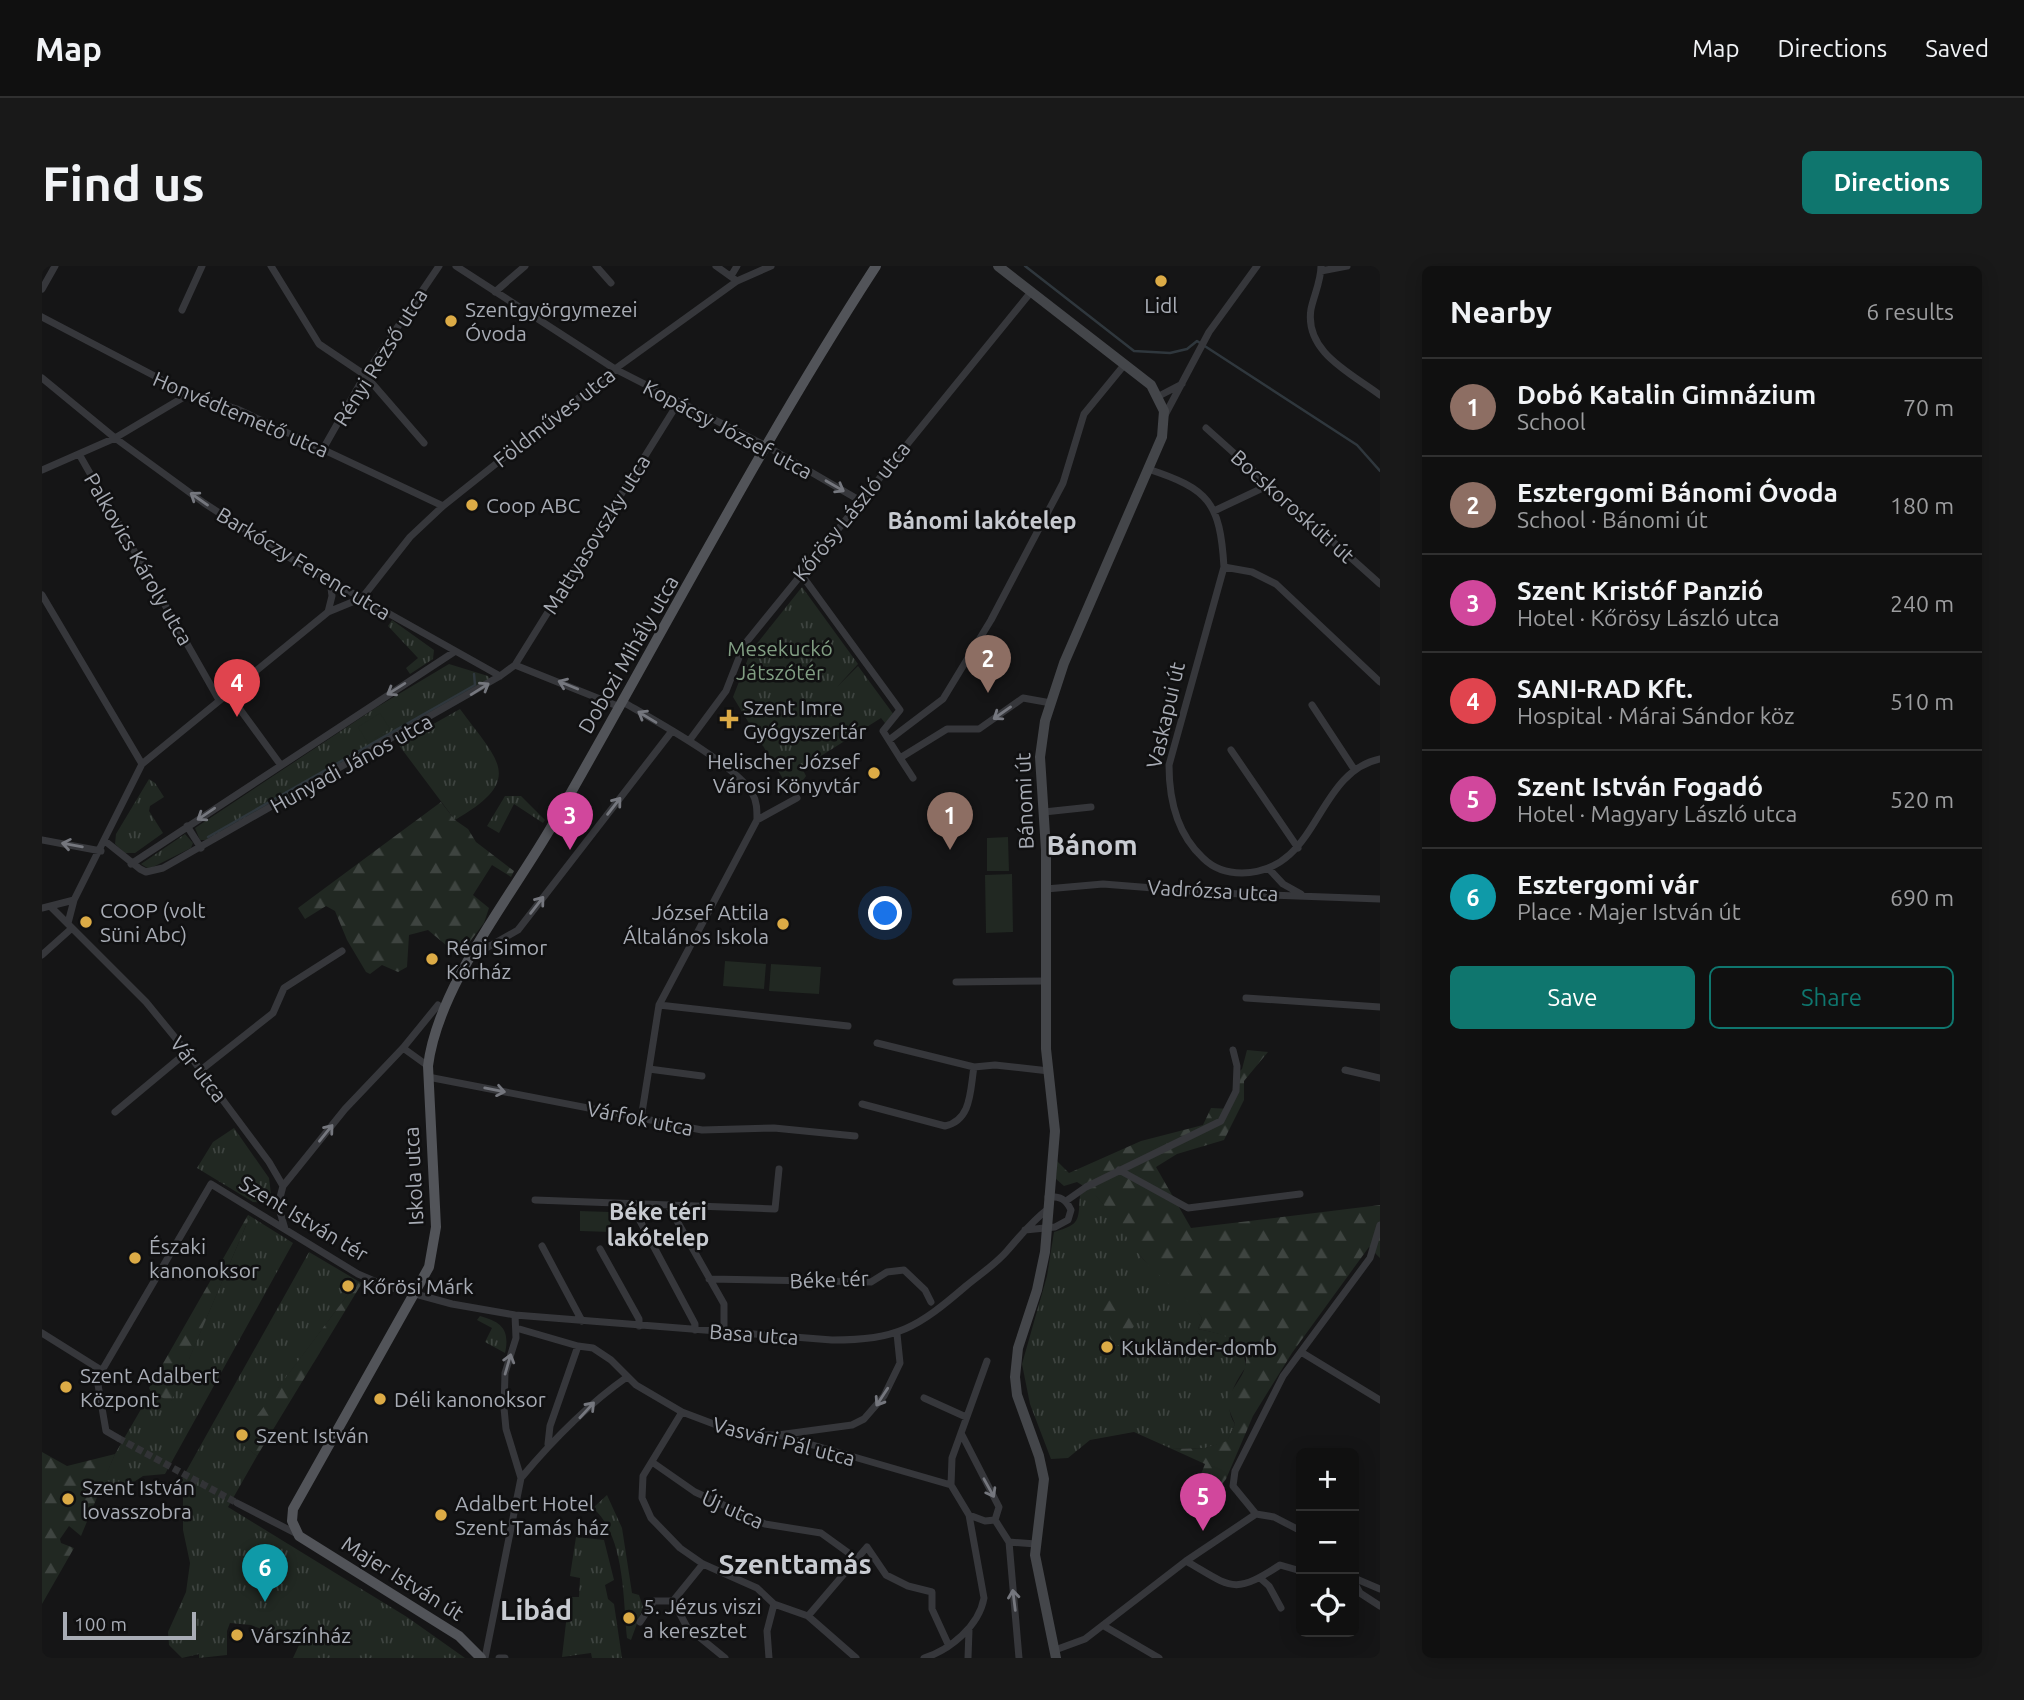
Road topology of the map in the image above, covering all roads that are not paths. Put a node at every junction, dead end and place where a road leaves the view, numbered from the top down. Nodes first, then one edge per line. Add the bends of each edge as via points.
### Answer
1 (55, 266) edge
2 (202, 266) edge
3 (271, 266) edge
4 (439, 266) edge
5 (456, 266) edge
6 (525, 266) edge
7 (596, 266) edge
8 (716, 266) edge
9 (737, 266) edge
10 (771, 266) edge
11 (876, 266) edge
12 (998, 266) edge
13 (1257, 266) edge
14 (1347, 266) edge
15 (1321, 268) edge
16 (734, 279) junction
17 (611, 283) dead end
18 (42, 289) edge
19 (495, 292) junction
20 (1031, 292) junction
21 (182, 310) dead end
22 (42, 317) edge
23 (1125, 364) junction
24 (615, 369) junction
25 (365, 375) junction
26 (42, 378) edge
27 (1182, 384) junction
28 (188, 394) junction
29 (1380, 395) edge
30 (1158, 396) junction
31 (678, 402) junction
32 (1164, 416) junction
33 (1206, 428) dead end
34 (115, 438) junction
35 (424, 443) dead end
36 (768, 447) junction
37 (323, 449) junction
38 (79, 454) junction
39 (1148, 469) junction
40 (42, 470) edge
41 (1269, 485) junction
42 (859, 500) junction
43 (443, 506) junction
44 (1214, 511) junction
45 (1224, 567) junction
46 (802, 574) junction
47 (330, 580) junction
48 (1380, 584) edge
49 (42, 595) edge
50 (362, 598) junction
51 (328, 612) junction
52 (454, 652) junction
53 (515, 664) junction
54 (500, 676) junction
55 (1380, 682) edge
56 (228, 693) junction
57 (219, 700) junction
58 (1051, 703) junction
59 (622, 705) junction
60 (1312, 705) dead end
61 (672, 731) junction
62 (888, 740) junction
63 (689, 741) junction
64 (1231, 750) dead end
65 (900, 758) junction
66 (1380, 760) edge
67 (142, 764) junction
68 (280, 764) junction
69 (1354, 769) junction
70 (913, 778) dead end
71 (797, 798) dead end
72 (1091, 807) dead end
73 (1044, 812) junction
74 (757, 820) junction
75 (187, 827) junction
76 (42, 840) edge
77 (105, 841) junction
78 (201, 848) junction
79 (1298, 848) junction
80 (101, 851) junction
81 (131, 864) junction
82 (1269, 869) junction
83 (1046, 889) junction
84 (1304, 895) junction
85 (1380, 899) edge
86 (74, 900) junction
87 (51, 907) junction
88 (42, 908) edge
89 (70, 926) junction
90 (342, 951) dead end
91 (474, 955) junction
92 (42, 956) edge
93 (1046, 981) junction
94 (956, 982) dead end
95 (1246, 998) dead end
96 (659, 1004) junction
97 (438, 1005) dead end
98 (1380, 1007) edge
99 (848, 1026) dead end
100 (877, 1043) dead end
101 (403, 1048) junction
102 (1233, 1050) dead end
103 (187, 1052) junction
104 (974, 1067) junction
105 (649, 1069) junction
106 (201, 1070) junction
107 (1345, 1070) dead end
108 (428, 1071) junction
109 (1049, 1071) junction
110 (702, 1076) dead end
111 (1380, 1078) edge
112 (862, 1104) dead end
113 (115, 1112) dead end
114 (641, 1119) junction
115 (855, 1136) dead end
116 (779, 1169) dead end
117 (1119, 1170) junction
118 (283, 1186) junction
119 (1300, 1194) dead end
120 (1048, 1197) junction
121 (535, 1200) dead end
122 (1066, 1201) junction
123 (631, 1204) junction
124 (278, 1205) junction
125 (668, 1205) junction
126 (1048, 1209) junction
127 (261, 1214) junction
128 (1380, 1225) edge
129 (1047, 1227) junction
130 (285, 1230) junction
131 (1021, 1231) junction
132 (542, 1247) dead end
133 (600, 1249) dead end
134 (709, 1279) junction
135 (415, 1294) junction
136 (931, 1302) dead end
137 (515, 1315) junction
138 (582, 1321) junction
139 (639, 1326) junction
140 (516, 1328) junction
141 (695, 1330) junction
142 (724, 1331) junction
143 (42, 1333) edge
144 (897, 1334) junction
145 (578, 1346) junction
146 (1301, 1352) junction
147 (987, 1361) dead end
148 (101, 1370) junction
149 (627, 1377) junction
150 (924, 1398) dead end
151 (1380, 1400) edge
152 (681, 1412) junction
153 (966, 1417) junction
154 (961, 1433) junction
155 (778, 1435) junction
156 (118, 1438) tunnel mouth
157 (548, 1444) junction
158 (652, 1462) junction
159 (521, 1478) junction
160 (951, 1485) junction
161 (237, 1503) tunnel mouth
162 (1256, 1514) junction
163 (969, 1515) junction
164 (995, 1520) junction
165 (1296, 1528) edge
166 (299, 1536) junction
167 (1009, 1542) junction
168 (1036, 1544) junction
169 (858, 1559) junction
170 (1185, 1561) junction
171 (703, 1564) junction
172 (1296, 1570) edge
173 (1260, 1578) junction
174 (1359, 1582) edge
175 (1380, 1589) edge
176 (1359, 1591) edge
177 (673, 1601) junction
178 (774, 1604) junction
179 (1380, 1606) edge
180 (1281, 1608) dead end
181 (808, 1616) junction
182 (640, 1622) dead end
183 (1104, 1626) junction
184 (970, 1630) junction
185 (948, 1644) junction
186 (1056, 1654) edge
187 (483, 1658) edge
188 (499, 1658) edge
189 (505, 1658) edge
190 (725, 1658) edge
191 (769, 1658) edge
192 (856, 1658) edge
193 (924, 1658) edge
194 (968, 1658) edge
195 (1019, 1658) edge
196 (1159, 1658) edge

1 - 18 street
2 - 21 street
3 - 25 street via 319,344
4 - 25 street, Rényi Rezső utca
5 - 19 street, Kopácsy József utca
6 - 19 street
7 - 17 street
8 - 16 street
9 - 16 street, Földműves utca
10 - 16 street, Földműves utca
11 - 36 main road, Dobozi Mihály utca
12 - 20 main road
13 - 27 street, Bánomi út via 1206,339
14 - 15 street
15 - 29 street via 1311,310 1312,334 1328,356
16 - 24 street, Földműves utca
19 - 24 street, Kopácsy József utca
20 - 23 main road
20 - 42 street, Kőrösy László utca
22 - 28 street, Honvédtemető utca
23 - 30 main road via 1151,384
23 - 62 street via 1084,414 1063,483 991,620 943,699
24 - 31 street, Kopácsy József utca
24 - 43 street, Földműves utca
25 - 35 street
25 - 37 street, Rényi Rezső utca
26 - 34 street, Barkóczy Ferenc utca
27 - 30 street
27 - 32 street, Bánomi út
28 - 34 street
28 - 37 street, Honvédtemető utca via 237,409
30 - 32 main road
31 - 36 street, Kopácsy József utca
31 - 53 street, Mattyasovszky utca
32 - 39 main road, Bánomi út via 1162,437
33 - 41 street, Bocskoroskúti út
34 - 38 street
47 -> 34 street, Barkóczy Ferenc utca via 204,503
36 -> 42 street, Kopácsy József utca
36 - 59 main road, Dobozi Mihály utca
37 - 43 street, Honvédtemető utca
38 - 40 street
38 - 57 street, Palkovics Károly utca
39 - 44 street, Vaskapui út via 1198,489
39 - 58 main road, Bánomi út
41 - 44 street
41 - 48 street, Bocskoroskúti út
42 - 46 street, Kőrösy László utca
43 - 50 street, Földműves utca via 410,537
44 - 45 street, Vaskapui út
45 - 55 street via 1252,572 1276,584
45 - 82 street, Vaskapui út via 1174,740 1169,792 1186,838 1207,862 1236,873
46 - 62 street via 900,710 883,731
46 - 63 street, Kőrösy László utca via 744,645 726,691
47 - 50 street, Barkóczy Ferenc utca
47 - 51 street
49 - 67 street
50 - 51 street
50 - 52 street, Barkóczy Ferenc utca
51 - 56 street
52 - 54 street, Barkóczy Ferenc utca
52 -> 68 street, Hunyadi János utca
53 - 54 street, Mattyasovszky utca
59 -> 53 street
78 -> 54 street, Hunyadi János utca
56 - 57 street
56 - 68 street
57 - 67 street
58 -> 65 street via 1023,698 979,729 947,729
58 - 73 main road, Bánomi út via 1040,757
61 -> 59 street
59 - 91 main road, Dobozi Mihály utca
60 - 69 street
61 - 63 street
91 -> 61 street via 518,930
62 - 65 street
63 - 74 street via 749,789
64 - 79 street
65 - 70 street
66 - 69 street
67 - 77 street
68 -> 75 street, Hunyadi János utca
69 - 79 street
71 - 74 street
72 - 73 street
73 - 83 main road, Bánomi út
74 - 96 street
75 - 78 street
75 - 81 street, Hunyadi János utca
80 -> 76 street
77 - 80 street
77 - 81 street
78 - 81 street, Hunyadi János utca via 153,871
79 - 82 street
80 - 86 street
82 - 84 street via 1283,884
83 - 84 street, Vadrózsa utca via 1102,884
83 - 93 main road, Bánomi út
84 - 85 street, Vadrózsa utca
86 - 87 street
86 - 89 street
87 - 88 street
87 - 89 street, Vár utca
89 - 92 street
89 - 103 street, Vár utca via 146,1002
90 - 106 street via 284,988 273,1013
91 - 108 main road, Dobozi Mihály utca via 446,1000 431,1043
93 - 94 street
93 - 109 main road, Bánomi út
95 - 98 street
96 - 99 street
96 - 105 street
97 - 101 street
100 - 104 street
101 - 108 street
118 -> 101 street via 345,1109
102 - 117 street via 1236,1091 1221,1121
103 - 106 street, Vár utca
103 - 113 street
104 - 109 street
104 - 112 street via 967,1109 955,1124 945,1126
105 - 110 street
105 - 114 street
106 - 118 street, Vár utca
107 - 111 street
108 -> 114 street, Várfok utca
108 - 135 main road, Iskola utca via 436,1227 429,1267
109 - 120 main road, Bánomi út via 1055,1131
114 - 115 street, Várfok utca via 702,1130 774,1128
116 - 125 street via 775,1209
117 - 119 street via 1188,1208
117 - 122 street
118 - 124 street
120 - 122 street
120 - 126 main road, Bánomi út
121 - 123 street
122 - 129 street via 1071,1210 1068,1220
123 - 125 street
123 - 141 street
124 - 127 street
124 - 130 street
125 - 134 street
126 - 129 main road, Bánomi út
126 - 131 street, Basa utca
127 - 130 street, Szent István tér
127 - 148 street, Szent István tér via 211,1184
128 - 146 street via 1370,1258
129 - 131 street
129 - 168 main road, Bánomi út via 1040,1277 1018,1348 1015,1377 1044,1479
130 - 135 street, Szent István tér via 358,1274
131 - 144 street, Basa utca via 1007,1252 936,1311
132 - 138 street
133 - 139 street
134 - 136 street, Béke tér via 871,1282 887,1272 904,1270
134 - 142 street via 725,1309
135 - 137 street, Basa utca
135 - 166 main road via 293,1509 292,1521
137 - 138 street, Basa utca
137 - 140 street
138 - 139 street, Basa utca
139 - 141 street, Basa utca
140 - 145 street, Vasvári Pál utca
159 -> 140 street via 504,1408 505,1373
141 - 142 street, Basa utca
142 - 144 street, Basa utca via 832,1340 872,1340
143 - 148 street
144 -> 155 street via 900,1363 884,1396 864,1419 852,1425
145 - 149 street, Vasvári Pál utca via 593,1348
145 - 157 street
146 - 151 street
146 - 162 street via 1283,1376 1232,1479
147 - 153 street
148 - 156 street via 97,1379 106,1431
149 - 152 street, Vasvári Pál utca
157 -> 149 street via 601,1394
150 - 153 street
152 - 155 street, Vasvári Pál utca via 743,1435
152 - 158 street
153 - 154 street
154 - 160 street via 952,1458
154 -> 164 street via 999,1507
155 - 160 street, Vasvári Pál utca
157 - 159 street
158 - 169 street, Új utca via 695,1492 765,1524 821,1533
158 - 171 street via 641,1486 651,1518 667,1538
159 - 187 street
160 - 163 street
161 - 166 street
162 - 165 street
162 - 170 street
163 - 164 street
163 - 184 street via 985,1587 982,1608
164 - 167 street
166 - 187 main road, Majer István út via 459,1636
167 - 168 street
195 -> 167 street
168 - 186 main road, Bánomi út
169 - 181 street
169 - 185 street via 867,1547 886,1575 908,1587 932,1592 932,1609
170 - 173 street via 1229,1586
170 - 183 street
171 - 177 street
171 - 178 street via 757,1588
172 - 173 street via 1280,1565
173 - 180 street
174 - 175 street
176 - 179 street
177 - 182 street via 654,1601
177 - 190 street via 687,1627
178 - 181 street
178 - 191 street via 767,1631
181 - 192 street
183 - 186 street
183 - 196 street
184 - 185 street
184 - 194 street
185 - 193 street
188 - 189 street

